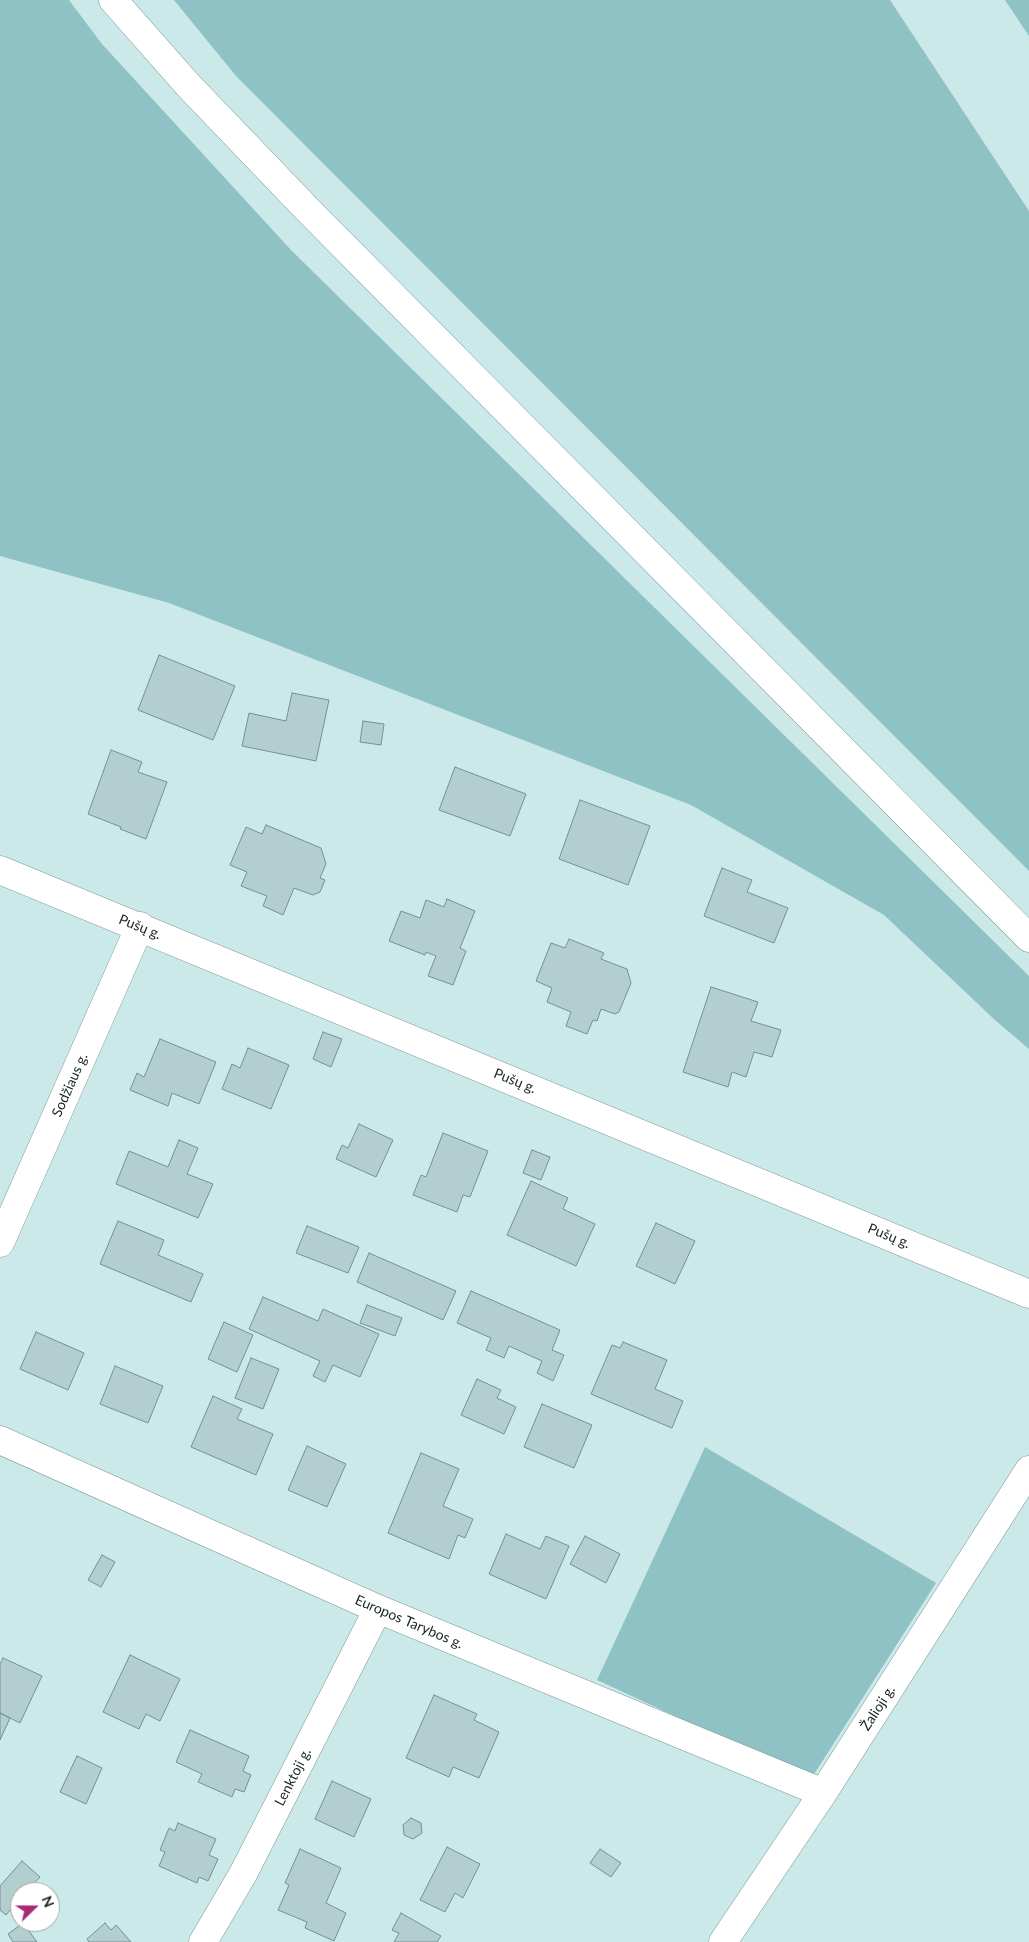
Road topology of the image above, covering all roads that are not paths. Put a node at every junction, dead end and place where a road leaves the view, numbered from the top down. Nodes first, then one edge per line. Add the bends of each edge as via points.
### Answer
1 (113, 0) edge
2 (0, 870) edge
3 (140, 926) junction
4 (1029, 938) edge
5 (0, 1244) edge
6 (1029, 1294) edge
7 (0, 1440) edge
8 (1029, 1470) edge
9 (378, 1609) junction
10 (823, 1793) junction
11 (203, 1942) edge
12 (722, 1942) edge

1 - 4 street via 305,207
2 - 3 street, Pušų g.
3 - 5 street, Sodžiaus g.
3 - 6 street, Pušų g.
7 - 9 street, Europos Tarybos g.
8 - 10 street, Žalioji g.
9 - 10 street, Europos Tarybos g.
9 - 11 street, Lenktoji g. via 243,1874
10 - 12 street, Žalioji g.

